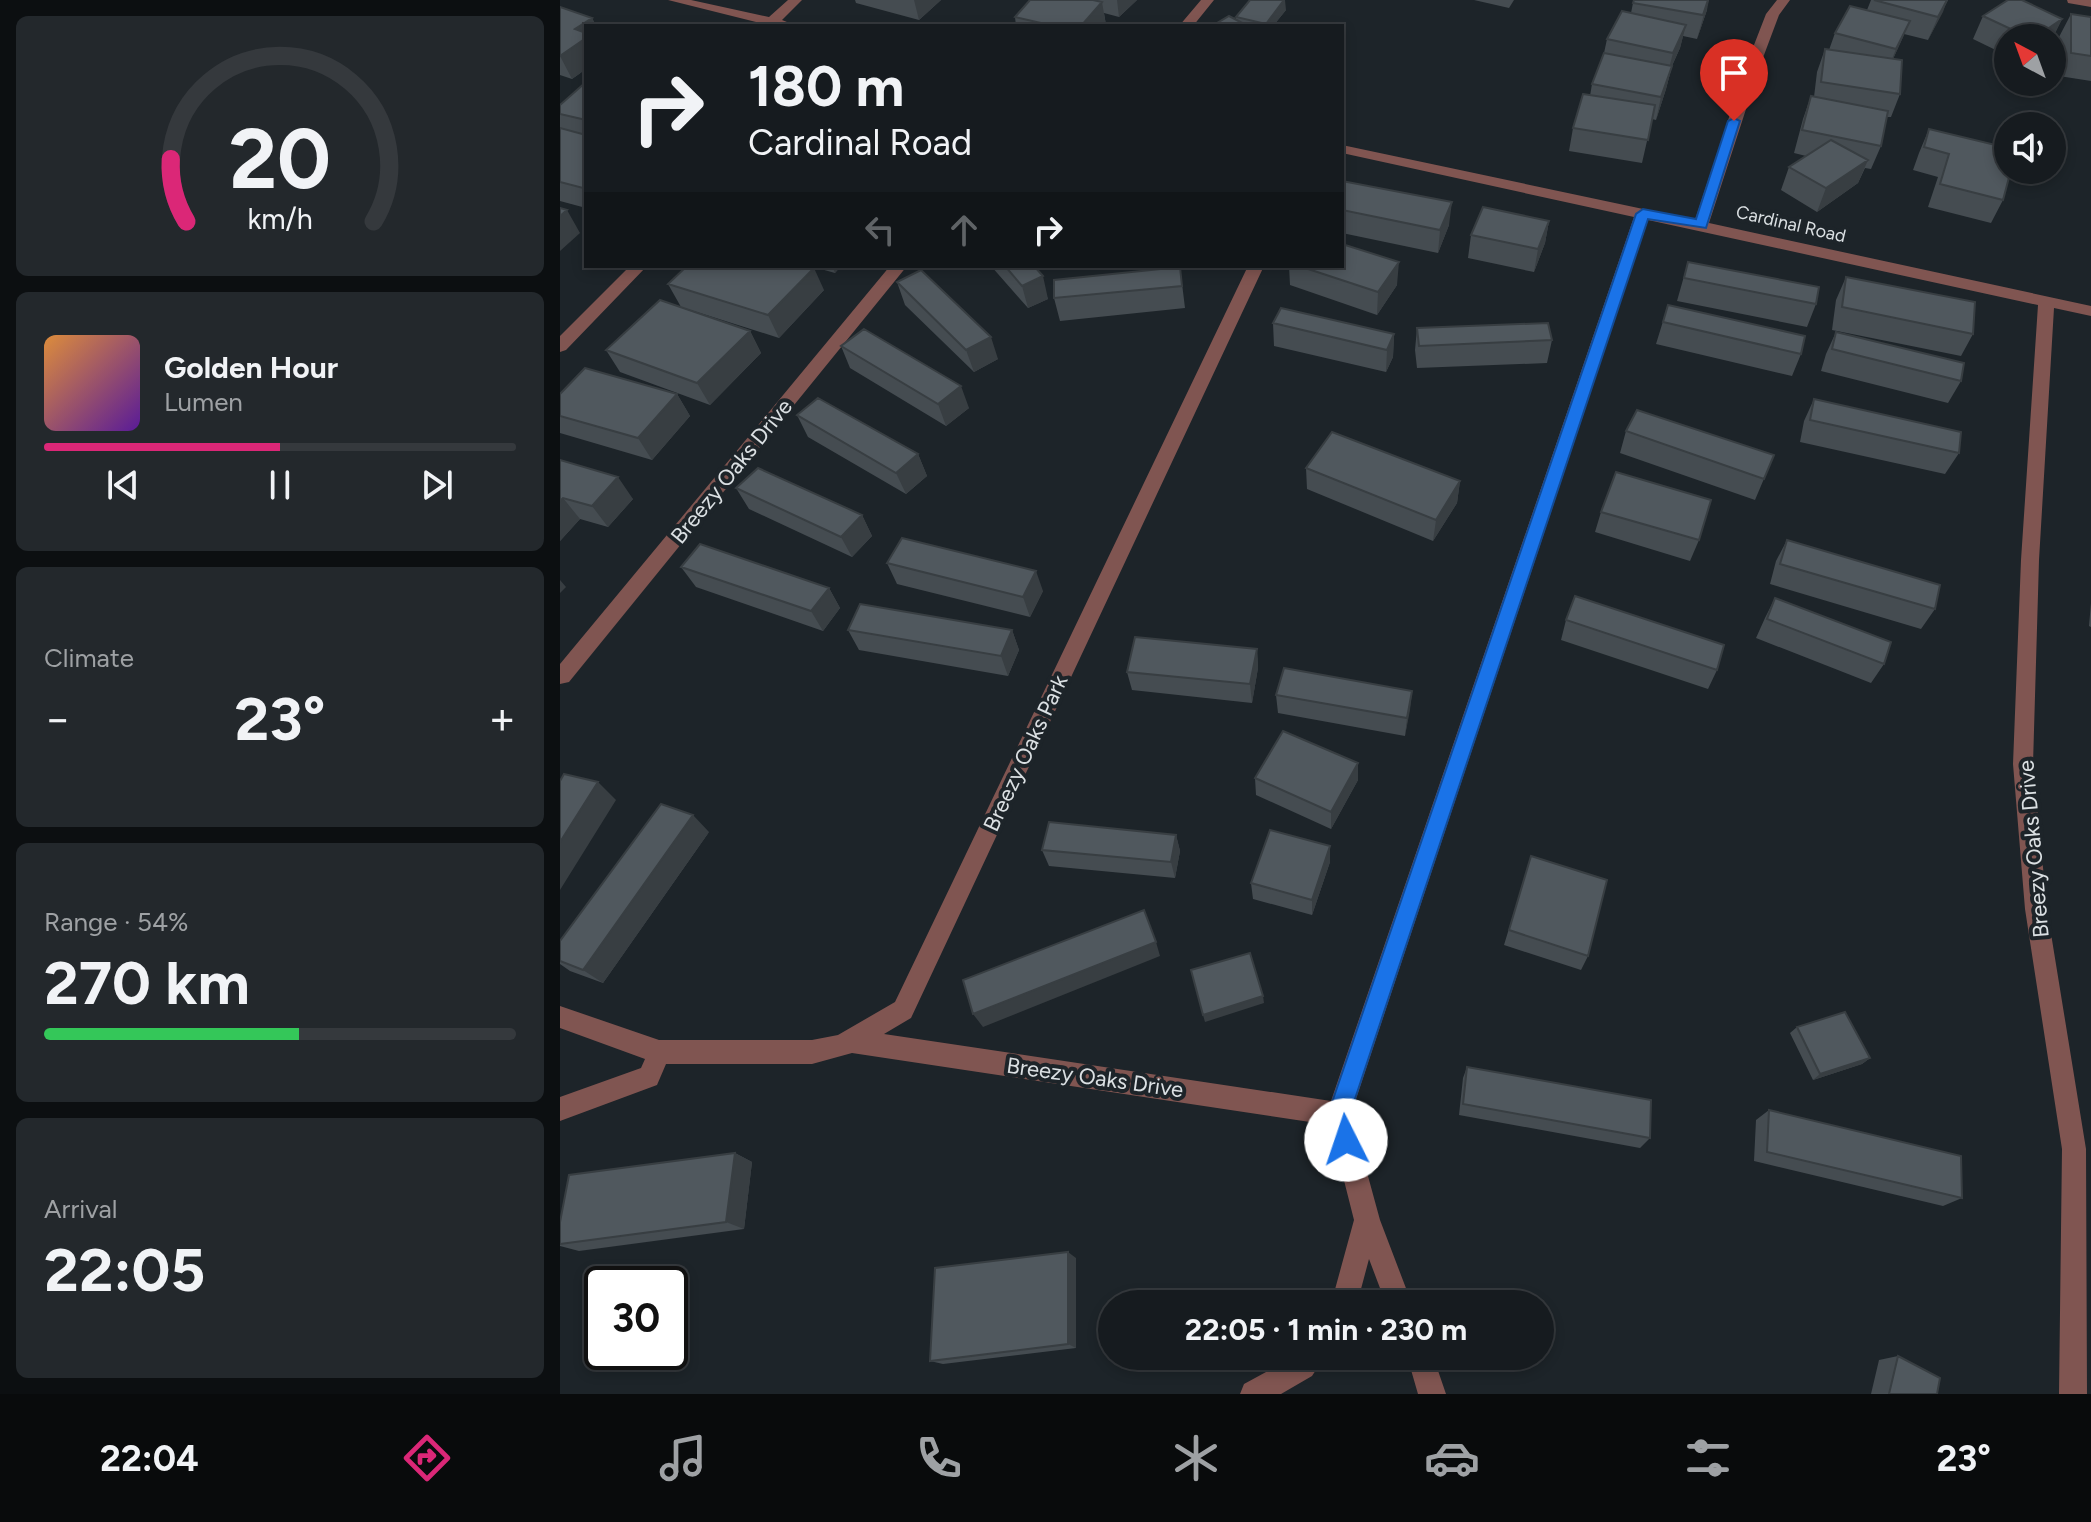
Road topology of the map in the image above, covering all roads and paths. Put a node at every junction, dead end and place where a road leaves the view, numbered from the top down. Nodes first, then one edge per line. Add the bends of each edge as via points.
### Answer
1 (674, 0) edge
2 (796, 0) edge
3 (1208, 0) edge
4 (1784, 0) edge
5 (2073, 0) edge
6 (2091, 3) edge
7 (772, 22) junction
8 (781, 24) edge
9 (1188, 24) edge
10 (1344, 149) edge
11 (1643, 214) junction
12 (1701, 224) junction
13 (637, 268) edge
14 (897, 268) edge
15 (1255, 268) edge
16 (2046, 301) junction
17 (2091, 311) edge
18 (560, 346) edge
19 (562, 676) dead end
20 (560, 1017) edge
21 (850, 1041) junction
22 (659, 1052) junction
23 (560, 1109) edge
24 (1339, 1114) junction
25 (1367, 1220) junction
26 (1348, 1290) edge
27 (1394, 1290) edge
28 (1298, 1370) edge
29 (1424, 1370) edge
30 (1254, 1394) edge
31 (1432, 1394) edge
32 (2073, 1394) edge

1 - 7 street
2 - 7 street
3 - 9 street
4 - 12 street via 1754,63
5 - 6 street
7 - 8 street
10 - 11 street, Cardinal Road
11 - 12 street, Cardinal Road
11 - 24 street
12 - 16 street, Cardinal Road
13 - 18 street
14 - 19 street, Breezy Oaks Drive
15 - 21 street, Breezy Oaks Park via 903,1010
16 - 17 street, Cardinal Road
16 - 32 street, Breezy Oaks Drive via 2023,764 2036,909 2074,1149
20 - 22 street, Breezy Oaks Park
21 - 22 street, Breezy Oaks Park via 812,1052
21 - 24 street, Breezy Oaks Drive
22 - 23 street via 649,1077
24 - 25 street
25 - 26 street
25 - 27 street
28 - 30 street
29 - 31 street

